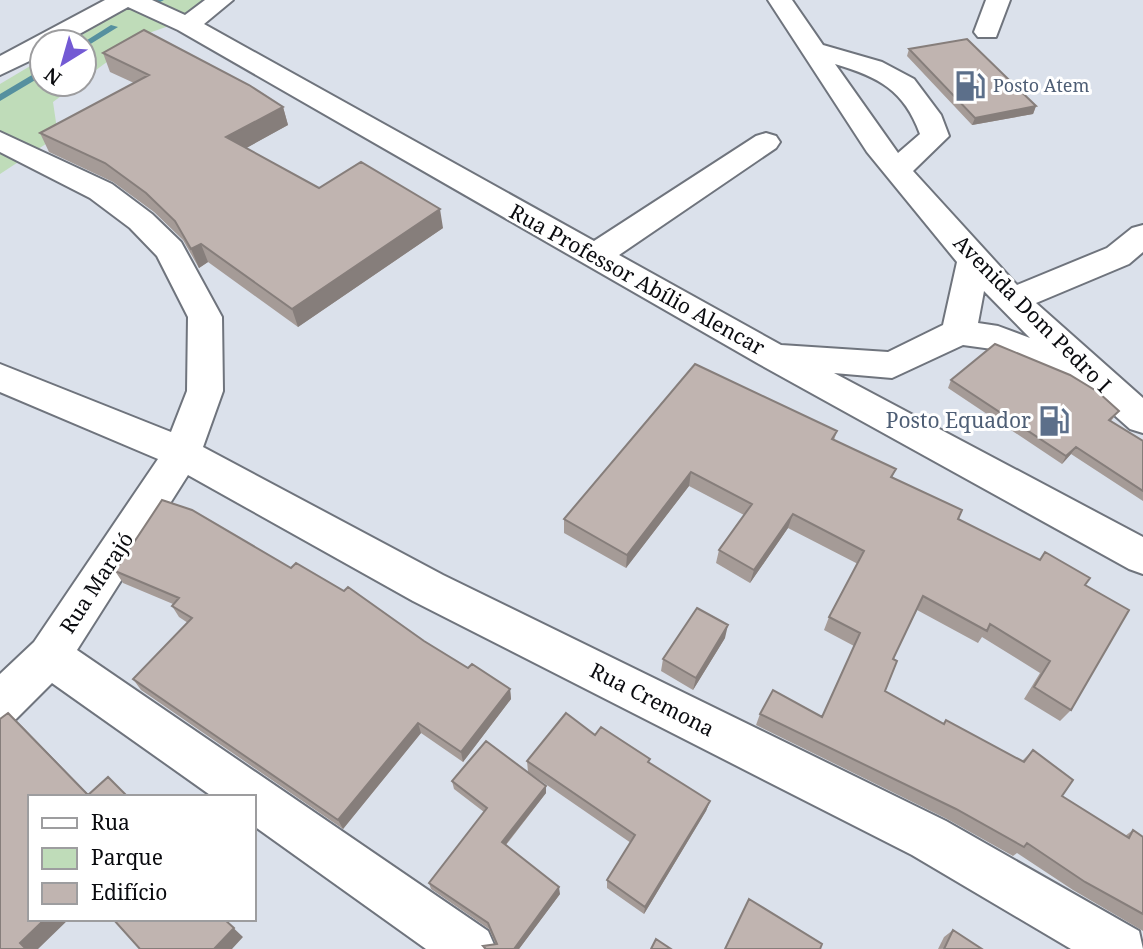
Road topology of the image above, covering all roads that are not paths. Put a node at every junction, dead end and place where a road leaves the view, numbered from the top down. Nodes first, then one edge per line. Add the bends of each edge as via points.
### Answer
1 (123, 0) edge
2 (132, 0) edge
3 (221, 0) edge
4 (780, 0) edge
5 (998, 0) edge
6 (187, 25) junction
7 (72, 28) edge
8 (987, 32) dead end
9 (815, 51) junction
10 (28, 52) edge
11 (0, 67) edge
12 (0, 141) edge
13 (766, 142) dead end
14 (897, 169) junction
15 (1143, 235) edge
16 (594, 256) junction
17 (973, 262) junction
18 (1013, 300) junction
19 (959, 332) junction
20 (771, 355) junction
21 (892, 365) junction
22 (0, 377) edge
23 (1099, 383) junction
24 (1143, 419) edge
25 (901, 427) junction
26 (182, 453) junction
27 (1143, 557) edge
28 (49, 656) junction
29 (0, 704) edge
30 (251, 795) edge
31 (256, 798) edge
32 (470, 949) edge
33 (1121, 949) edge

1 - 7 street
2 - 6 street, Rua Professor Abílio Alencar
3 - 6 street
4 - 9 street, Avenida Dom Pedro I
5 - 8 street
6 - 16 street, Rua Professor Abílio Alencar
9 - 14 street, Avenida Dom Pedro I
9 - 14 street via 888,71 930,115 935,136
10 - 11 street
12 - 26 street, Rua Marajó via 101,191 170,250 205,317 205,391
13 - 16 street
14 - 17 street, Avenida Dom Pedro I
15 - 18 street via 1118,256
16 - 20 street, Rua Professor Abílio Alencar
17 - 18 street, Avenida Dom Pedro I
17 - 19 street
18 - 23 street, Avenida Dom Pedro I
19 - 21 street
19 - 23 street via 998,338
20 - 21 street
20 - 25 street, Rua Professor Abílio Alencar
21 - 25 street
22 - 26 street, Rua Cremona
23 - 24 street, Avenida Dom Pedro I
25 - 27 street, Rua Professor Abílio Alencar
26 - 28 street, Rua Marajó
26 - 33 street, Rua Cremona via 428,588 929,838
28 - 29 street, Rua Marajó
28 - 30 street
31 - 32 street

